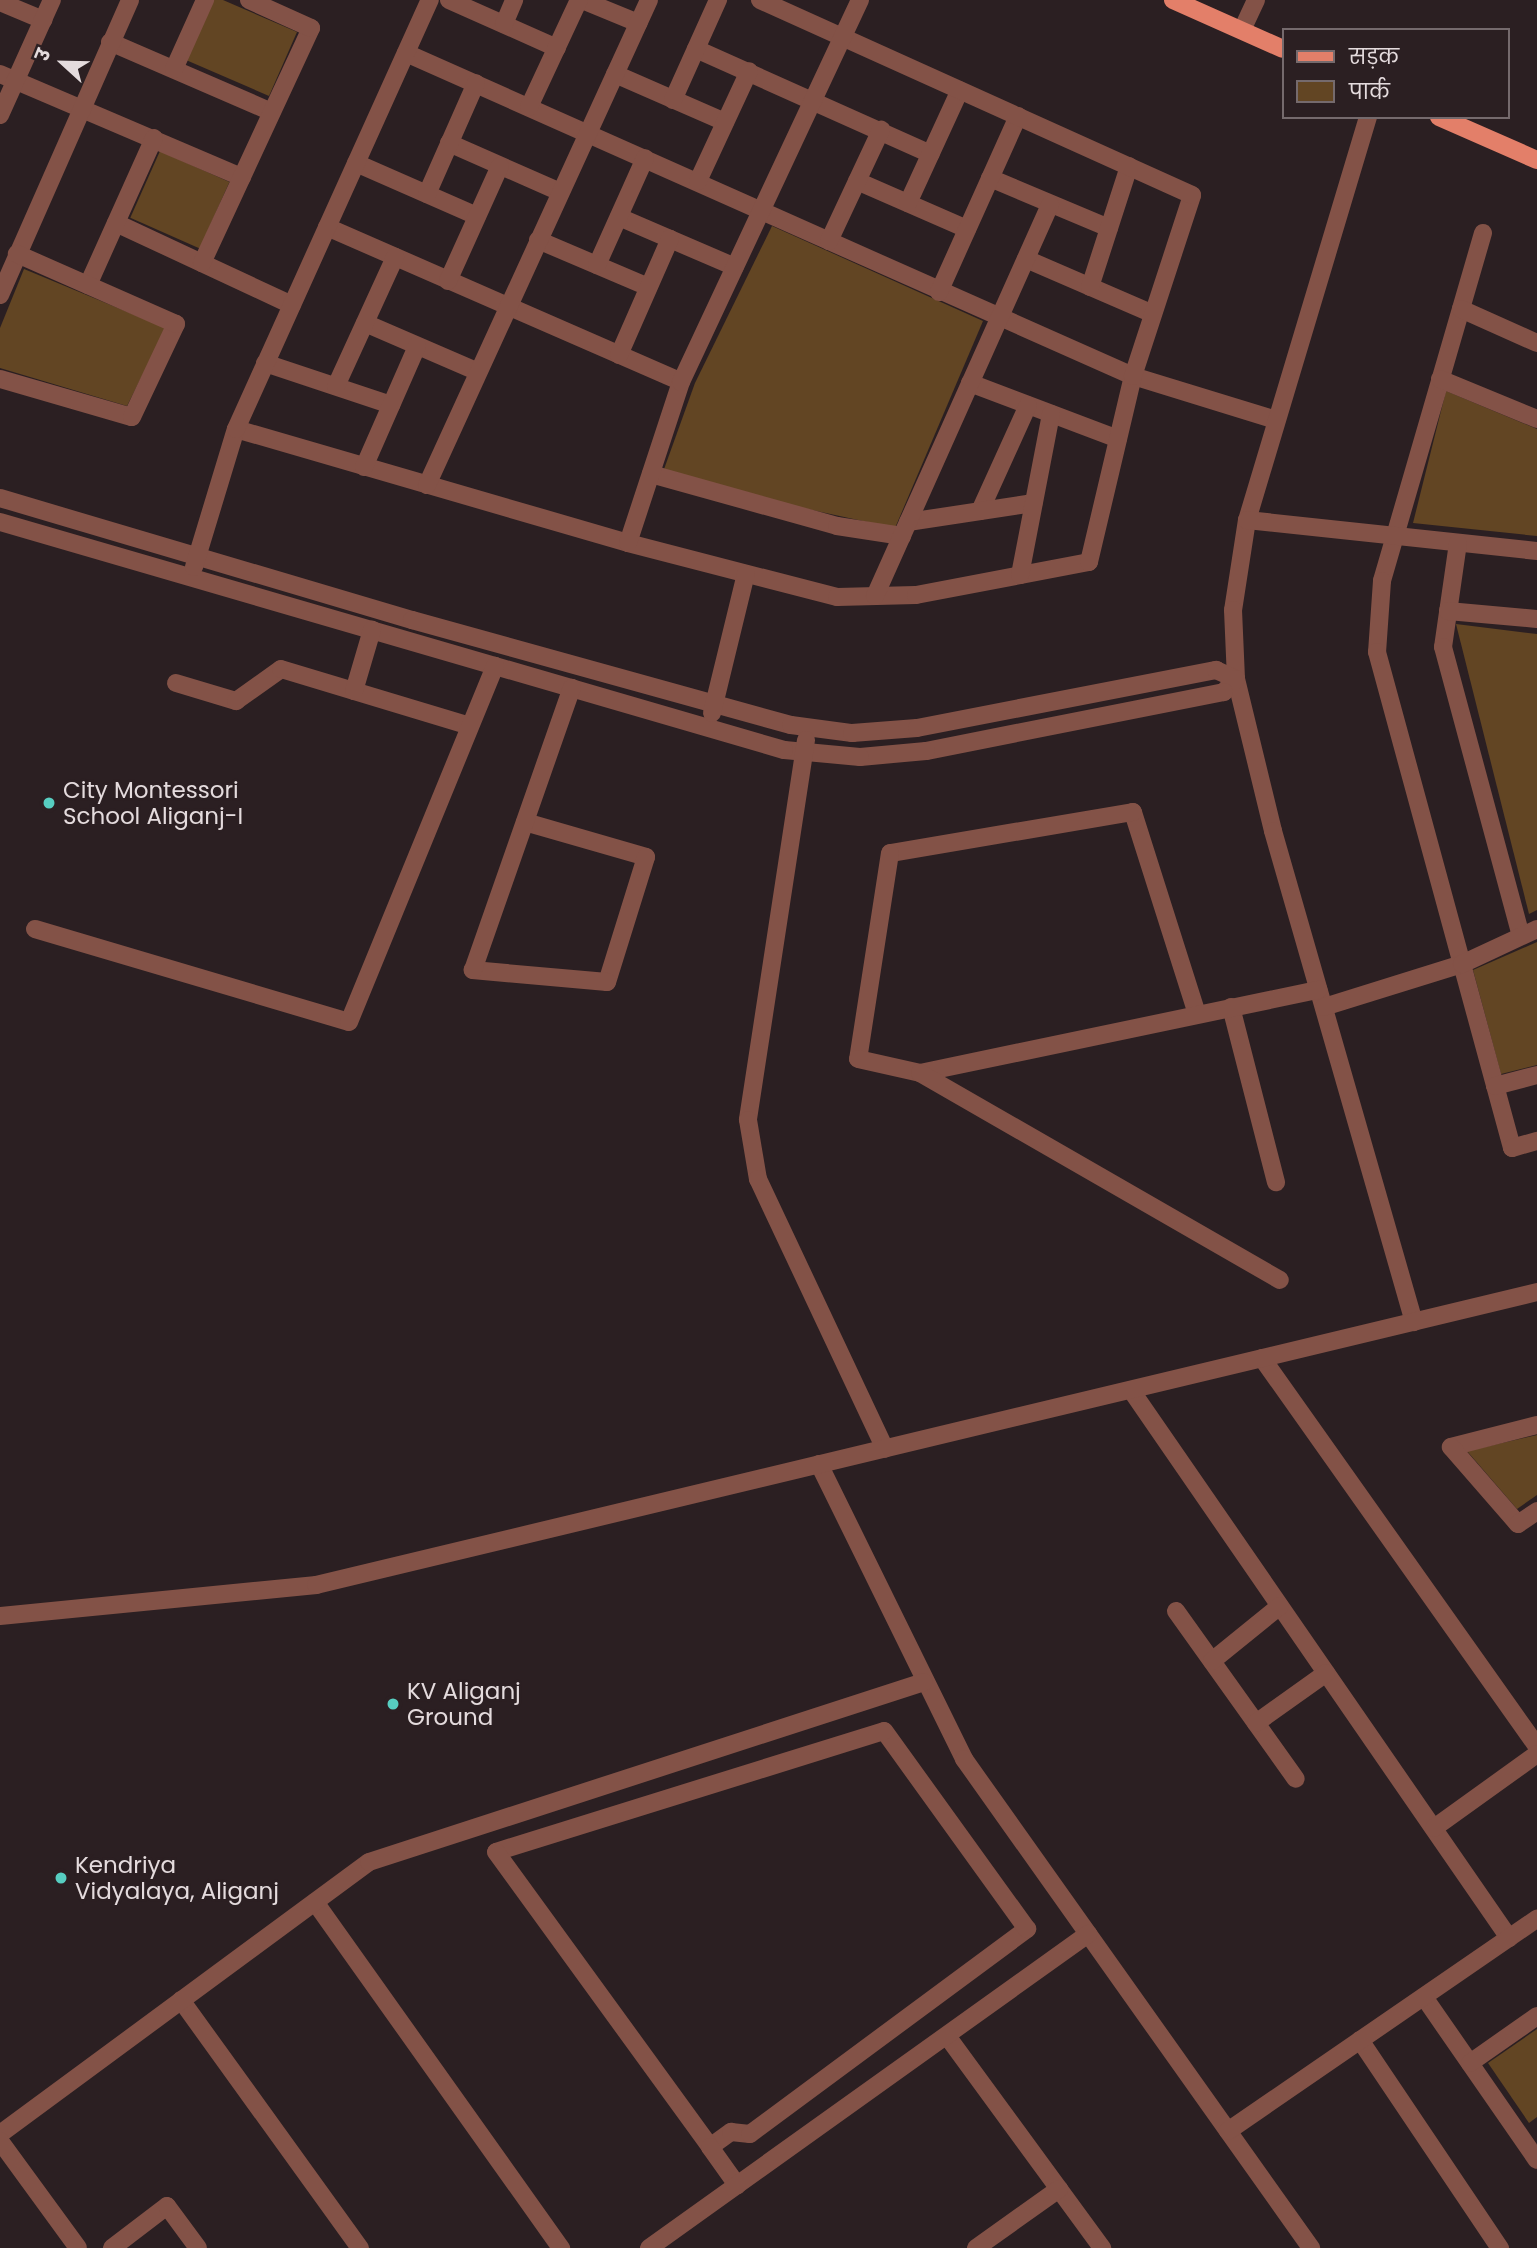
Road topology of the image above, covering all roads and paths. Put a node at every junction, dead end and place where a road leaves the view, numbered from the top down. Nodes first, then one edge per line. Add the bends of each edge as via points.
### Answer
1 (51, 0) edge
2 (130, 0) edge
3 (205, 0) edge
4 (249, 0) edge
5 (430, 0) edge
6 (450, 0) edge
7 (514, 0) edge
8 (580, 0) edge
9 (649, 0) edge
10 (718, 0) edge
11 (760, 0) edge
12 (860, 0) edge
13 (1173, 0) edge
14 (1256, 0) edge
15 (0, 2) edge
16 (43, 20) junction
17 (638, 23) junction
18 (504, 24) junction
19 (1242, 30) junction
20 (843, 37) junction
21 (110, 41) junction
22 (557, 48) junction
23 (696, 49) junction
24 (1282, 49) edge
25 (406, 52) junction
26 (174, 69) junction
27 (749, 71) junction
28 (615, 74) junction
29 (8, 77) edge
30 (476, 83) junction
31 (960, 90) junction
32 (814, 99) junction
33 (673, 100) junction
34 (80, 106) junction
35 (529, 107) junction
36 (272, 112) junction
37 (0, 115) edge
38 (1018, 116) junction
39 (1367, 119) edge
40 (1444, 119) edge
41 (725, 122) junction
42 (881, 130) junction
43 (588, 133) junction
44 (154, 138) junction
45 (449, 143) junction
46 (930, 154) junction
47 (645, 158) junction
48 (1537, 160) edge
49 (356, 163) junction
50 (500, 166) junction
51 (1129, 166) junction
52 (242, 177) junction
53 (990, 178) junction
54 (698, 181) junction
55 (857, 181) junction
56 (560, 192) junction
57 (427, 194) junction
58 (908, 204) junction
59 (1051, 204) junction
60 (762, 210) junction
61 (477, 216) junction
62 (619, 217) junction
63 (116, 223) junction
64 (327, 227) junction
65 (1109, 228) junction
66 (967, 229) junction
67 (1483, 233) dead end
68 (670, 239) junction
69 (538, 240) junction
70 (830, 241) junction
71 (11, 257) edge
72 (395, 257) junction
73 (1026, 259) junction
74 (202, 263) junction
75 (597, 265) junction
76 (735, 267) junction
77 (448, 281) junction
78 (88, 285) junction
79 (648, 287) junction
80 (1090, 287) junction
81 (939, 292) junction
82 (0, 295) edge
83 (292, 305) junction
84 (508, 306) junction
85 (1461, 309) junction
86 (1153, 314) junction
87 (999, 319) junction
88 (365, 323) junction
89 (1537, 344) edge
90 (417, 346) junction
91 (619, 355) junction
92 (265, 363) junction
93 (478, 372) junction
94 (1133, 376) junction
95 (0, 379) edge
96 (1440, 379) junction
97 (681, 382) junction
98 (970, 383) junction
99 (336, 386) junction
100 (391, 405) junction
101 (1028, 405) junction
102 (1051, 414) junction
103 (1537, 419) edge
104 (1276, 420) junction
105 (236, 429) junction
106 (1118, 439) junction
107 (364, 467) junction
108 (651, 474) junction
109 (427, 485) junction
110 (0, 498) edge
111 (1034, 503) junction
112 (980, 511) junction
113 (1247, 520) junction
114 (0, 522) edge
115 (905, 529) junction
116 (1395, 536) junction
117 (628, 543) junction
118 (1458, 543) junction
119 (1537, 551) edge
120 (197, 556) junction
121 (746, 574) junction
122 (1020, 575) junction
123 (191, 577) junction
124 (875, 596) junction
125 (1448, 611) junction
126 (1537, 620) edge
127 (372, 630) junction
128 (495, 666) junction
129 (1236, 679) junction
130 (176, 683) dead end
131 (572, 688) junction
132 (354, 691) junction
133 (714, 703) junction
134 (470, 726) junction
135 (808, 727) junction
136 (708, 728) junction
137 (804, 752) junction
138 (525, 822) junction
139 (35, 929) dead end
140 (1529, 933) edge
141 (1462, 964) junction
142 (1318, 990) junction
143 (1231, 1007) junction
144 (1324, 1007) junction
145 (1196, 1014) junction
146 (920, 1073) junction
147 (1537, 1075) edge
148 (1495, 1086) junction
149 (1537, 1141) edge
150 (1276, 1182) dead end
151 (1280, 1280) dead end
152 (1537, 1292) edge
153 (1414, 1322) junction
154 (1262, 1358) junction
155 (1131, 1390) junction
156 (1537, 1425) edge
157 (885, 1449) junction
158 (819, 1464) junction
159 (1537, 1511) edge
160 (1280, 1606) junction
161 (1176, 1611) dead end
162 (0, 1616) edge
163 (1212, 1661) junction
164 (1326, 1672) junction
165 (924, 1682) junction
166 (1256, 1723) junction
167 (1537, 1746) edge
168 (1537, 1754) edge
169 (1296, 1779) dead end
170 (1434, 1828) junction
171 (315, 1902) junction
172 (1537, 1919) edge
173 (1088, 1934) junction
174 (1509, 1938) junction
175 (1424, 1997) junction
176 (181, 2000) junction
177 (1537, 2016) edge
178 (947, 2036) junction
179 (1360, 2040) junction
180 (1470, 2063) junction
181 (1228, 2131) junction
182 (0, 2134) edge
183 (1531, 2137) edge
184 (0, 2141) edge
185 (710, 2147) junction
186 (1537, 2160) edge
187 (737, 2185) junction
188 (1059, 2189) junction
189 (996, 2243) edge
190 (78, 2248) edge
191 (112, 2248) edge
192 (198, 2248) edge
193 (360, 2248) edge
194 (561, 2248) edge
195 (649, 2248) edge
196 (976, 2248) edge
197 (1102, 2248) edge
198 (1311, 2248) edge
199 (1500, 2248) edge

1 - 16 street
2 - 21 street
3 - 26 street
4 - 36 street via 311,28
5 - 25 street
6 - 18 street
7 - 18 street
8 - 17 street
8 - 22 street
9 - 17 street
10 - 23 street
11 - 20 street
12 - 20 street
13 - 19 main road
14 - 19 street
15 - 16 street
16 - 29 street
17 - 28 street
18 - 22 street
19 - 24 main road
20 - 31 street
20 - 32 street
21 - 26 street
21 - 34 street
22 - 35 street
23 - 27 street
23 - 33 street
25 - 30 street
25 - 49 street
26 - 36 street
27 - 32 street
27 - 41 street
28 - 33 street
28 - 43 street
29 - 34 street
29 - 37 street
30 - 35 street
30 - 45 street
31 - 38 street
31 - 46 street
32 - 42 street
32 - 60 street
33 - 41 street
34 - 44 street
34 - 71 street
35 - 43 street
36 - 52 street
38 - 51 street
38 - 53 street
39 - 104 street
40 - 48 main road
41 - 54 street
42 - 46 street
42 - 55 street
43 - 47 street
43 - 56 street
44 - 52 street
44 - 63 street
45 - 50 street
45 - 57 street
46 - 58 street
47 - 54 street
47 - 62 street
49 - 57 street
49 - 64 street
50 - 56 street
50 - 61 street
51 - 65 street
51 - 86 street via 1192,195
52 - 74 street
53 - 59 street
53 - 66 street
54 - 60 street
55 - 58 street
55 - 70 street
56 - 69 street
57 - 61 street
58 - 66 street
59 - 65 street
59 - 73 street
60 - 70 street
60 - 76 street
61 - 77 street
62 - 68 street
62 - 75 street
63 - 74 street
63 - 78 street
64 - 72 street
64 - 83 street
65 - 80 street
66 - 81 street
67 - 85 street
68 - 76 street
68 - 79 street
69 - 75 street
69 - 84 street
70 - 81 street
71 - 78 street
71 - 82 street
72 - 77 street
72 - 88 street
73 - 80 street
73 - 87 street
74 - 83 street
75 - 79 street
76 - 97 street
77 - 84 street
78 - 95 street via 176,324 132,417
79 - 91 street
80 - 86 street
81 - 87 street
83 - 92 street
84 - 91 street
84 - 93 street
85 - 89 street
85 - 96 street
86 - 94 street
87 - 94 street
87 - 98 street
88 - 90 street
88 - 99 street
90 - 93 street
90 - 100 street
91 - 97 street
92 - 99 street
92 - 105 street
93 - 109 street
94 - 104 street
94 - 106 street
96 - 103 street
96 - 116 street
97 - 108 street
98 - 101 street
98 - 115 street
99 - 100 street
100 - 107 street
101 - 102 street
101 - 112 street
102 - 106 street
102 - 111 street
104 - 113 street
105 - 107 street
105 - 120 street
106 - 122 street via 1089,562
107 - 109 street
108 - 115 street via 837,526
108 - 117 street
109 - 117 street
110 - 120 street
111 - 112 street
111 - 122 street
112 - 115 street
113 - 116 street
113 - 129 street via 1233,610
114 - 123 street
115 - 124 street
116 - 118 street
116 - 141 street via 1382,581 1377,652
117 - 121 street
118 - 119 street
118 - 125 street
120 - 123 street
120 - 133 street
121 - 124 street via 837,597
121 - 133 street
122 - 124 street via 916,595
123 - 127 street
125 - 126 street
125 - 140 street via 1443,647
127 - 128 street
127 - 132 street
128 - 131 street
128 - 134 street
129 - 135 street via 1216,670 916,728 852,733
129 - 137 street via 1224,692 926,751 860,757
129 - 142 street
130 - 132 street via 236,701 281,669
131 - 136 street
131 - 138 street
132 - 134 street
133 - 135 street
133 - 136 street
134 - 139 street via 349,1022
135 - 137 street
136 - 137 street
137 - 157 street via 748,1121 758,1179
138 - 138 street via 473,970 607,982 646,857
140 - 141 street
141 - 144 street
141 - 148 street
142 - 143 street
142 - 144 street
143 - 145 street
143 - 150 street
144 - 153 street
145 - 146 street
145 - 146 street via 1133,812 890,853 858,1059
146 - 151 street
147 - 148 street
148 - 149 street via 1512,1147
152 - 153 street
153 - 154 street
154 - 155 street
154 - 167 street
155 - 157 street
155 - 160 street
156 - 159 street via 1451,1447 1518,1524
157 - 158 street
158 - 162 street via 316,1586
158 - 165 street
160 - 163 street
160 - 164 street
161 - 163 street
163 - 166 street
164 - 166 street
164 - 170 street
165 - 171 street via 369,1862
165 - 173 street via 964,1759
166 - 169 street
168 - 170 street
170 - 174 street
171 - 176 street
171 - 194 street
172 - 174 street
173 - 178 street
173 - 181 street
174 - 175 street
175 - 179 street
175 - 180 street
176 - 182 street
176 - 193 street
177 - 180 street
178 - 187 street
178 - 188 street
179 - 181 street
179 - 199 street
180 - 183 street
181 - 198 street
183 - 186 street
184 - 190 street
185 - 185 street via 496,1852 884,1731 1027,1929 750,2134 731,2132
185 - 187 street
187 - 195 street
188 - 189 street
188 - 197 street
189 - 196 street
191 - 192 street via 167,2206

